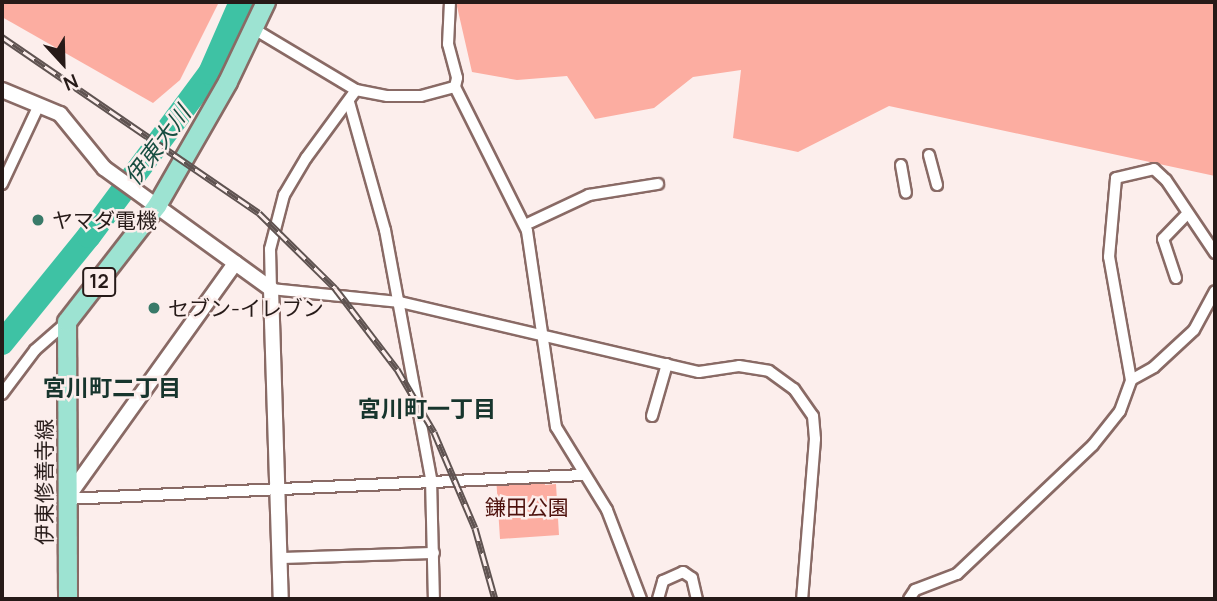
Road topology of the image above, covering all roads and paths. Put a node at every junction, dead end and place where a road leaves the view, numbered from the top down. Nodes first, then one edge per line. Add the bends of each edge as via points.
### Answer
1 (266, 2) edge
2 (450, 2) edge
3 (254, 29) junction
4 (455, 87) junction
5 (2, 90) edge
6 (356, 90) junction
7 (349, 102) junction
8 (39, 105) junction
9 (929, 156) dead end
10 (901, 164) dead end
11 (2, 184) edge
12 (657, 184) dead end
13 (937, 185) dead end
14 (906, 193) dead end
15 (157, 206) junction
16 (1186, 215) junction
17 (525, 225) junction
18 (1215, 250) edge
19 (235, 263) junction
20 (1176, 278) dead end
21 (271, 289) junction
22 (1215, 291) edge
23 (400, 302) junction
24 (67, 322) junction
25 (545, 333) junction
26 (667, 364) junction
27 (1132, 380) junction
28 (2, 394) edge
29 (652, 416) dead end
30 (582, 475) junction
31 (431, 479) junction
32 (279, 489) junction
33 (66, 499) junction
34 (433, 553) junction
35 (280, 558) junction
36 (68, 599) edge
37 (281, 599) edge
38 (434, 599) edge
39 (641, 599) edge
40 (658, 599) edge
41 (697, 599) edge
42 (802, 599) edge
43 (909, 599) edge

1 - 3 main road, 12
2 - 4 street via 448,44
3 - 6 street
3 - 15 main road, 12
4 - 6 street via 421,96
4 - 17 street
5 - 8 street
6 - 7 street
7 - 21 street via 306,158 280,206 270,250
7 - 23 street
8 - 11 street
8 - 15 street via 60,114 104,168
9 - 13 street
10 - 14 street
12 - 17 street via 589,195
15 - 19 street
15 - 24 main road, 12
16 - 18 street
16 - 20 street via 1163,239
16 - 27 street via 1166,180 1154,169 1116,178 1109,257
17 - 25 street
19 - 21 street
19 - 33 street
21 - 23 street
21 - 32 street
22 - 27 street via 1194,330 1154,367
23 - 25 street
23 - 31 street
24 - 28 street via 35,350
24 - 33 main road, 伊東修善寺線 / 12
25 - 26 street
25 - 30 street via 556,427
26 - 29 street
26 - 42 street via 699,372 739,366 769,371 806,402 815,439
27 - 43 street via 1120,411 1093,445 957,574 915,590
30 - 31 street
30 - 39 street via 607,510
31 - 32 street
31 - 34 street
32 - 33 street
32 - 35 street
33 - 36 main road, 伊東修善寺線 / 12
34 - 35 street
34 - 38 street
35 - 37 street
40 - 41 street via 663,581 683,572 692,578

